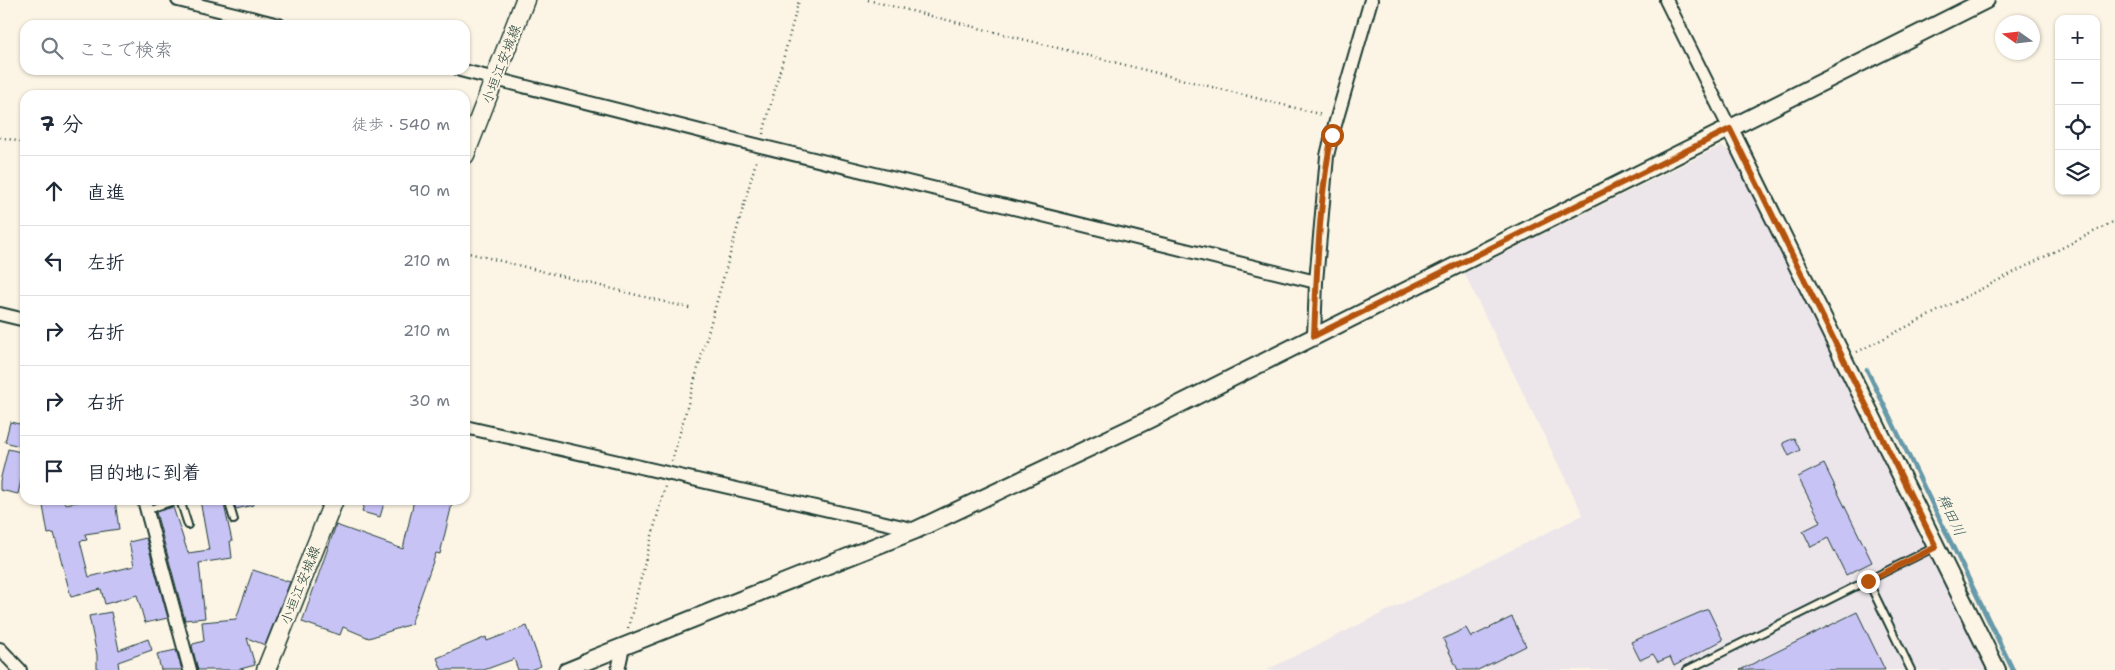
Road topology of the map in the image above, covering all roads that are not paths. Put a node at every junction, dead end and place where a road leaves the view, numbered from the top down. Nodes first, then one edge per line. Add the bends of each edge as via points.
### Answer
1 (178, 0) edge
2 (525, 0) edge
3 (1371, 0) edge
4 (1666, 0) edge
5 (1986, 0) edge
6 (259, 20) edge
7 (470, 73) edge
8 (496, 80) junction
9 (1730, 129) junction
10 (470, 143) edge
11 (1316, 282) junction
12 (0, 314) edge
13 (20, 319) edge
14 (1314, 336) junction
15 (470, 428) edge
16 (146, 505) edge
17 (180, 505) edge
18 (230, 505) edge
19 (332, 505) edge
20 (234, 520) dead end
21 (188, 525) dead end
22 (916, 530) junction
23 (1936, 547) junction
24 (1868, 581) junction
25 (626, 645) junction
26 (0, 649) edge
27 (587, 661) joint
28 (20, 670) edge
29 (190, 670) edge
30 (266, 670) edge
31 (565, 670) edge
32 (618, 670) edge
33 (1687, 670) edge
34 (1911, 670) edge
35 (1997, 670) edge

1 - 6 street
2 - 8 main road, 小垣江安城線
3 - 11 street via 1327,156
4 - 9 street
5 - 9 street
7 - 8 street
8 - 10 main road, 小垣江安城線
8 - 11 street
9 - 14 street
9 - 23 street
11 - 14 street
12 - 13 street
14 - 22 street via 1148,420
15 - 22 street
16 - 29 street
17 - 21 lane
18 - 20 lane
19 - 30 main road, 小垣江安城線
22 - 25 street
23 - 24 lane
23 - 35 street
24 - 33 lane
24 - 34 lane
25 - 27 street
25 - 32 street
26 - 28 street
27 - 31 street

